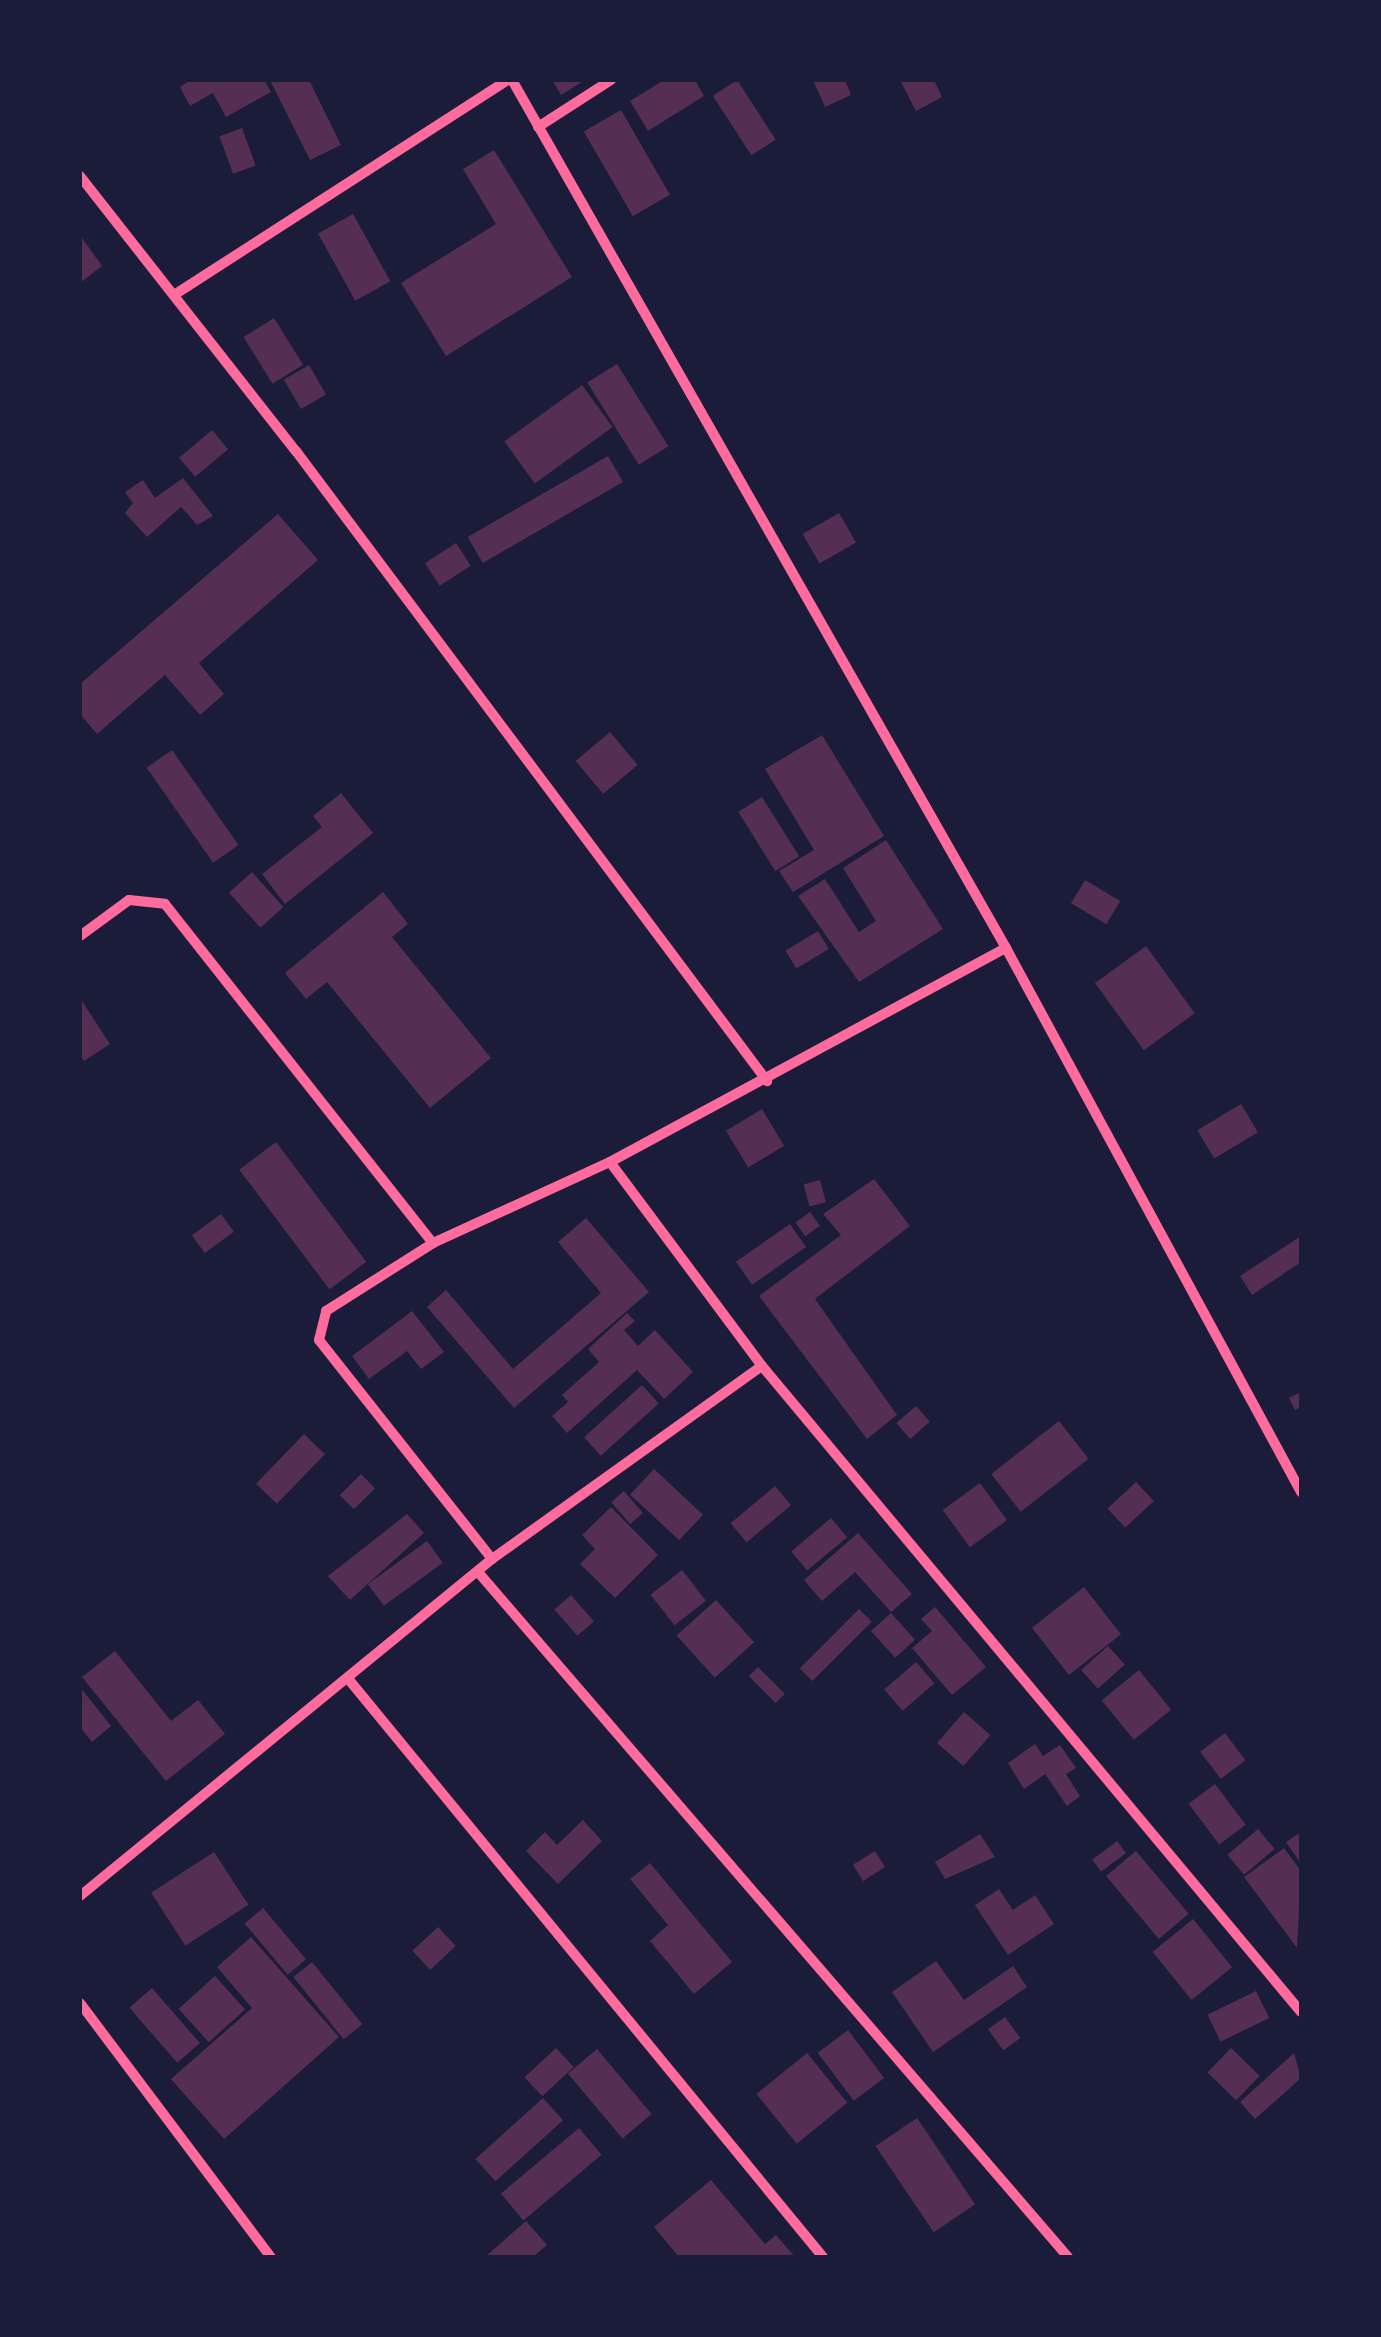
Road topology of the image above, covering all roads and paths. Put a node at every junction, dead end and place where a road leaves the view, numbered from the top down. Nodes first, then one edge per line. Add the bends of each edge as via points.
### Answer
1 (510, 80) edge
2 (611, 80) edge
3 (538, 127) junction
4 (80, 176) edge
5 (174, 296) junction
6 (80, 936) edge
7 (1006, 948) junction
8 (767, 1081) junction
9 (610, 1162) junction
10 (433, 1244) junction
11 (762, 1366) junction
12 (1301, 1492) edge
13 (492, 1559) junction
14 (478, 1572) junction
15 (350, 1681) junction
16 (80, 1896) edge
17 (80, 2003) edge
18 (1301, 2012) edge
19 (271, 2257) edge
20 (823, 2257) edge
21 (1068, 2257) edge

1 - 3 street
1 - 5 street
2 - 3 street
3 - 7 street
4 - 5 street
5 - 8 street
6 - 10 street via 129,900 165,904
7 - 8 street
7 - 12 street
8 - 9 street
9 - 10 street
9 - 11 street
10 - 13 street via 326,1311 318,1335
11 - 13 street
11 - 18 street
13 - 14 street
14 - 15 street
14 - 21 street
15 - 16 street
15 - 20 street
17 - 19 street

